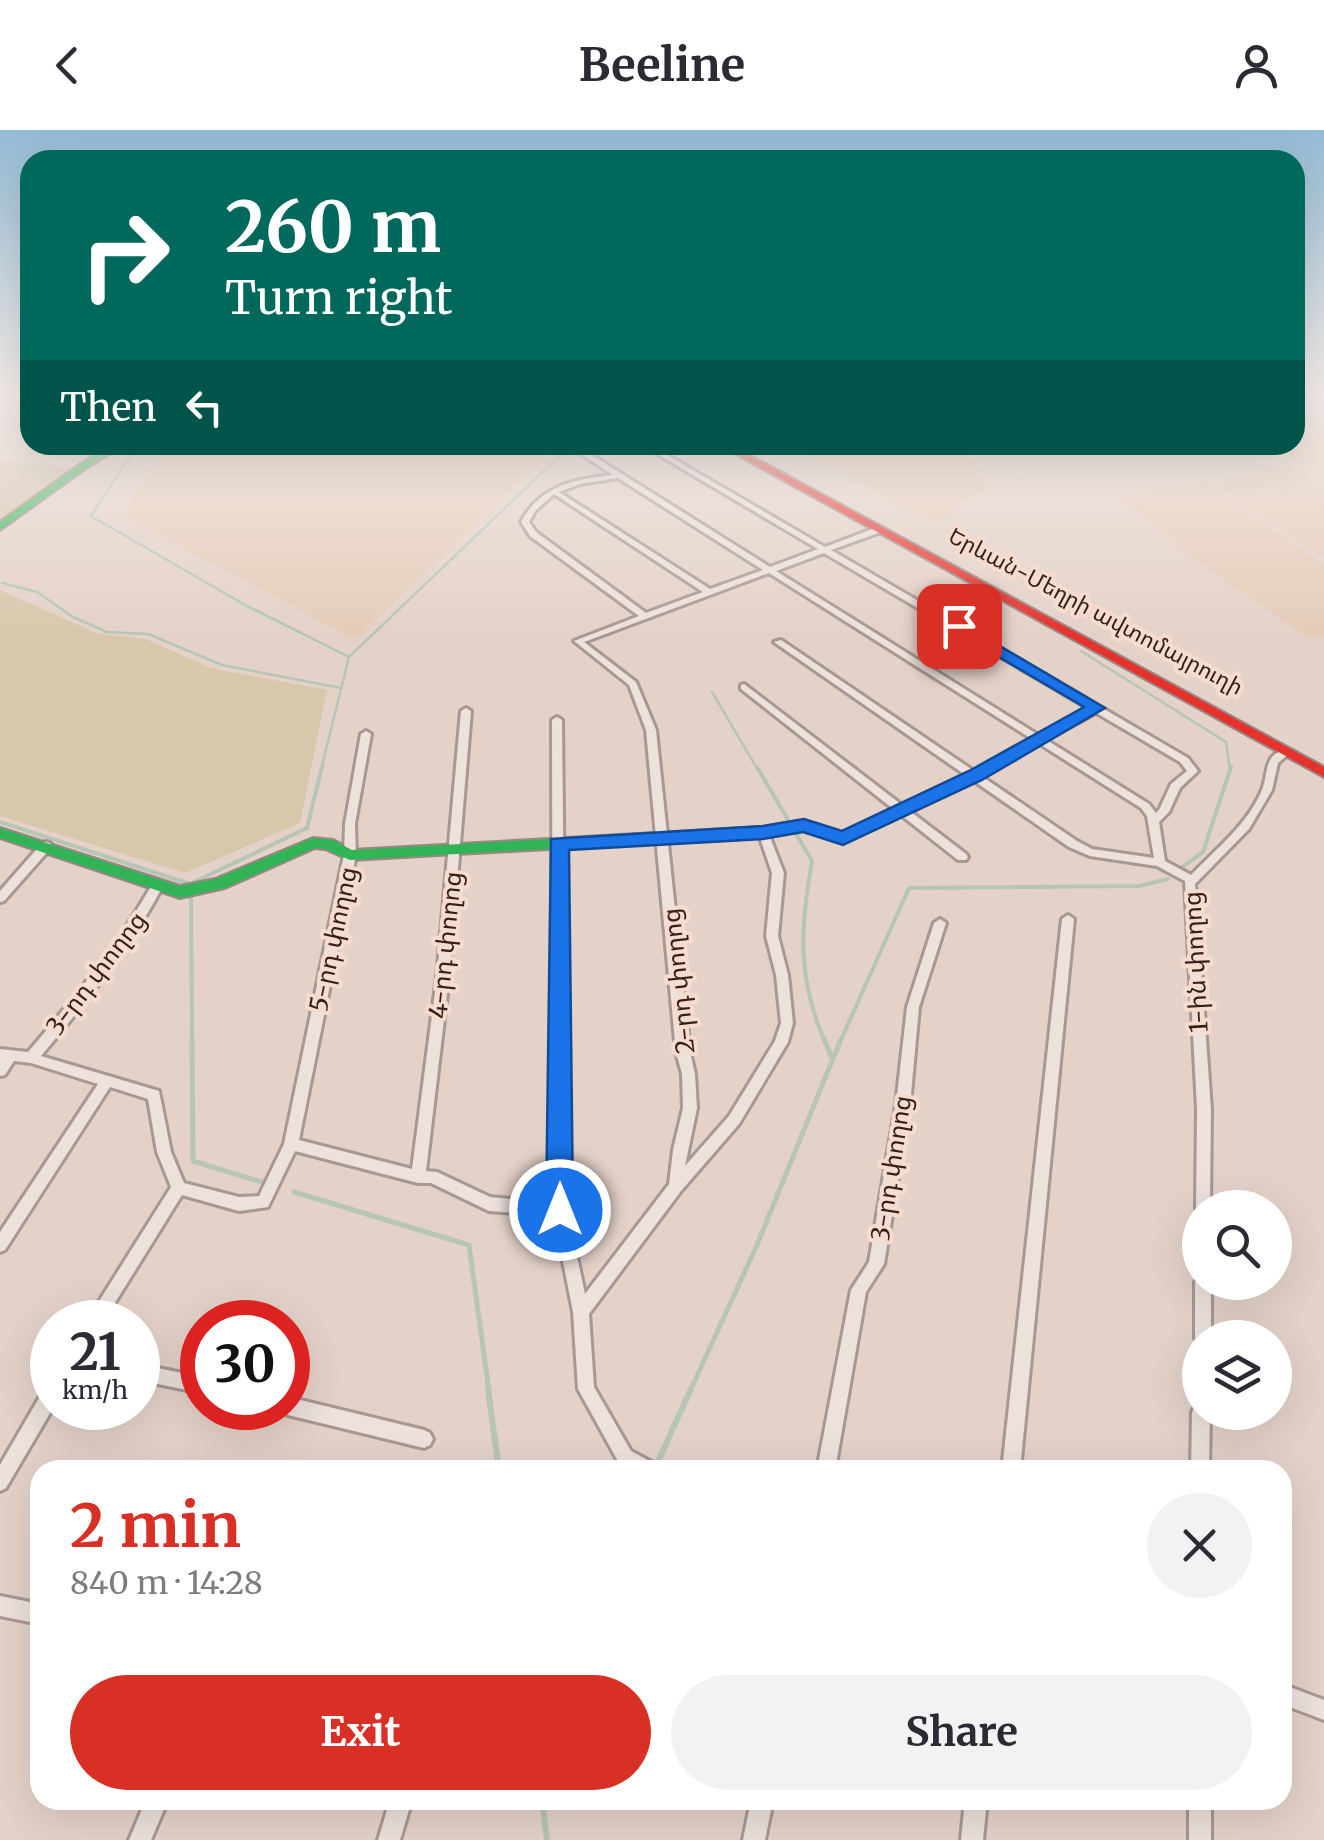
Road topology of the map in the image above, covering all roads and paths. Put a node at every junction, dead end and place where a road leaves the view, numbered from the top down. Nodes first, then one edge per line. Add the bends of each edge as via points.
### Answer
1 (74, 473) edge
2 (615, 473) edge
3 (694, 473) edge
4 (774, 473) edge
5 (794, 473) edge
6 (620, 476) junction
7 (552, 490) junction
8 (0, 527) edge
9 (878, 530) junction
10 (826, 548) junction
11 (771, 570) junction
12 (709, 592) junction
13 (644, 616) junction
14 (778, 642) dead end
15 (744, 687) dead end
16 (1096, 708) junction
17 (466, 712) dead end
18 (557, 720) dead end
19 (366, 734) dead end
20 (1040, 740) junction
21 (1286, 752) junction
22 (1324, 758) edge
23 (1324, 773) edge
24 (976, 776) junction
25 (902, 810) junction
26 (1153, 822) junction
27 (763, 832) junction
28 (0, 833) edge
29 (663, 838) junction
30 (558, 844) junction
31 (46, 846) junction
32 (455, 848) junction
33 (350, 854) junction
34 (962, 857) dead end
35 (1160, 863) junction
36 (1190, 879) junction
37 (157, 886) junction
38 (0, 898) edge
39 (1068, 919) dead end
40 (940, 923) dead end
41 (5, 1055) edge
42 (31, 1058) junction
43 (0, 1071) edge
44 (108, 1080) junction
45 (291, 1144) junction
46 (418, 1177) junction
47 (676, 1186) junction
48 (179, 1188) junction
49 (1203, 1190) edge
50 (560, 1210) junction
51 (0, 1245) edge
52 (108, 1300) edge
53 (581, 1312) junction
54 (310, 1411) edge
55 (30, 1430) edge
56 (1201, 1430) edge
57 (424, 1439) dead end
58 (629, 1460) edge
59 (828, 1460) edge
60 (1012, 1460) edge
61 (1200, 1460) edge
62 (0, 1482) edge
63 (0, 1606) edge
64 (30, 1612) edge
65 (1292, 1698) edge
66 (1324, 1710) edge
67 (153, 1810) edge
68 (398, 1810) edge
69 (760, 1810) edge
70 (975, 1810) edge
71 (1200, 1810) edge
72 (140, 1840) edge
73 (389, 1840) edge
74 (754, 1840) edge
75 (972, 1840) edge
76 (1200, 1840) edge

1 - 8 main road
2 - 6 street
3 - 10 street
4 - 9 main road, Երևան-Մեղրի ավտոմայրուղի
5 - 22 main road, Երևան-Մեղրի ավտոմայրուղի
6 - 7 street
6 - 11 street
7 - 12 street
7 - 13 street via 525,522
9 - 10 street
9 - 21 main road, Երևան-Մեղրի ավտոմայրուղի
10 - 11 street
10 - 16 street
11 - 12 street
11 - 20 street
12 - 13 street
13 - 29 street, 2-րդ փողոց via 578,641 633,684 640,700 651,730
14 - 24 street
15 - 25 street
16 - 20 main road
16 - 26 street via 1193,771
17 - 32 street, 4-րդ փողոց
18 - 30 street
19 - 33 street, 5-րդ փողոց
20 - 24 main road
20 - 26 street via 1145,806
21 - 23 main road, Երևան-Մեղրի ավտոմայրուղի
21 - 36 street, 1-ին փողոց via 1273,762 1267,790 1244,827
24 - 25 main road
24 - 35 street via 1090,852
25 - 27 main road via 843,839 795,825
25 - 34 street
26 - 35 street
27 - 29 main road
27 - 47 street via 778,873 772,936 787,1023 734,1120
28 - 31 main road
29 - 30 main road
29 - 47 street, 2-րդ փողոց via 683,1052 692,1082 692,1117
30 - 32 main road
30 - 50 street
31 - 37 main road
31 - 38 street
32 - 33 main road
32 - 46 street, 4-րդ փողոց
33 - 37 main road via 313,843 188,891
33 - 45 street, 5-րդ փողոց
35 - 36 street
36 - 49 street, 1-ին փողոց
37 - 42 street, 3-րդ փողոց via 85,994
39 - 60 street
40 - 59 street, 3-րդ փողոց via 913,1007 876,1264 859,1290
41 - 42 street
41 - 43 street
42 - 44 street
44 - 48 street via 154,1095 164,1152
44 - 51 street
45 - 46 street
45 - 48 street, 5-րդ փողոց via 264,1202 239,1204
46 - 50 street via 489,1204
47 - 53 street, 2-րդ փողոց
48 - 52 street
50 - 53 street
53 - 58 street via 586,1389
54 - 57 street
55 - 62 street
56 - 61 street
63 - 64 street
65 - 66 street
67 - 72 street
68 - 73 street
69 - 74 street
70 - 75 street
71 - 76 street

